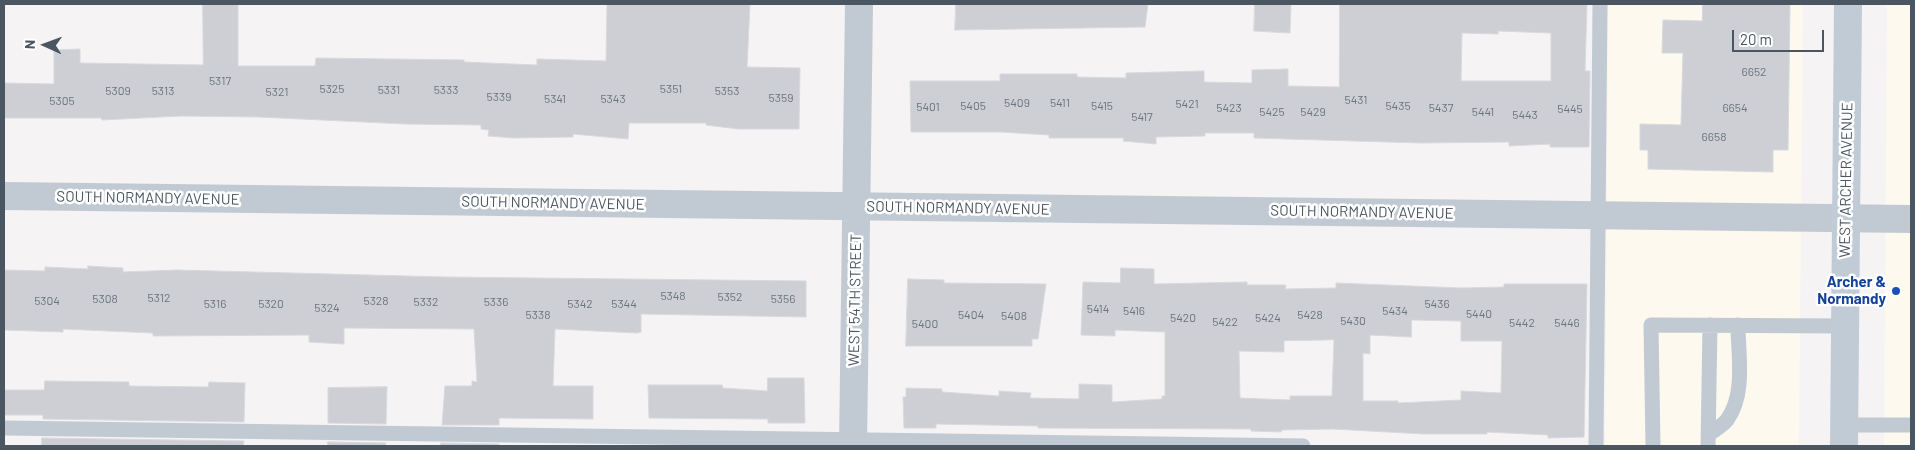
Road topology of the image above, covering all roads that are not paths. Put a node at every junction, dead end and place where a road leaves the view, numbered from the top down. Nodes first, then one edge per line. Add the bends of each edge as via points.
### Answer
1 (859, 4) edge
2 (1600, 4) edge
3 (1848, 4) edge
4 (4, 196) edge
5 (856, 206) junction
6 (1602, 215) junction
7 (1846, 218) junction
8 (1911, 218) edge
9 (1710, 325) junction
10 (1738, 325) junction
11 (1845, 326) junction
12 (1911, 425) edge
13 (4, 428) edge
14 (1844, 436) edge
15 (1708, 440) edge
16 (853, 443) edge
17 (1302, 446) edge
18 (1596, 446) edge
19 (1653, 446) edge

1 - 5 street, WEST 54TH STREET
2 - 6 lane
3 - 7 main road, WEST ARCHER AVENUE
4 - 5 street, SOUTH NORMANDY AVENUE
5 - 6 street, SOUTH NORMANDY AVENUE
5 - 16 street, WEST 54TH STREET
6 - 7 street, SOUTH NORMANDY AVENUE
6 - 18 lane
7 - 8 street, SOUTH NORMANDY AVENUE
7 - 11 main road, WEST ARCHER AVENUE
9 - 10 lane
9 - 15 lane
9 - 19 lane via 1652,324
10 - 11 lane
10 - 15 lane via 1739,388 1726,421
11 - 14 main road, WEST ARCHER AVENUE
12 - 14 lane
13 - 16 lane
16 - 17 lane

